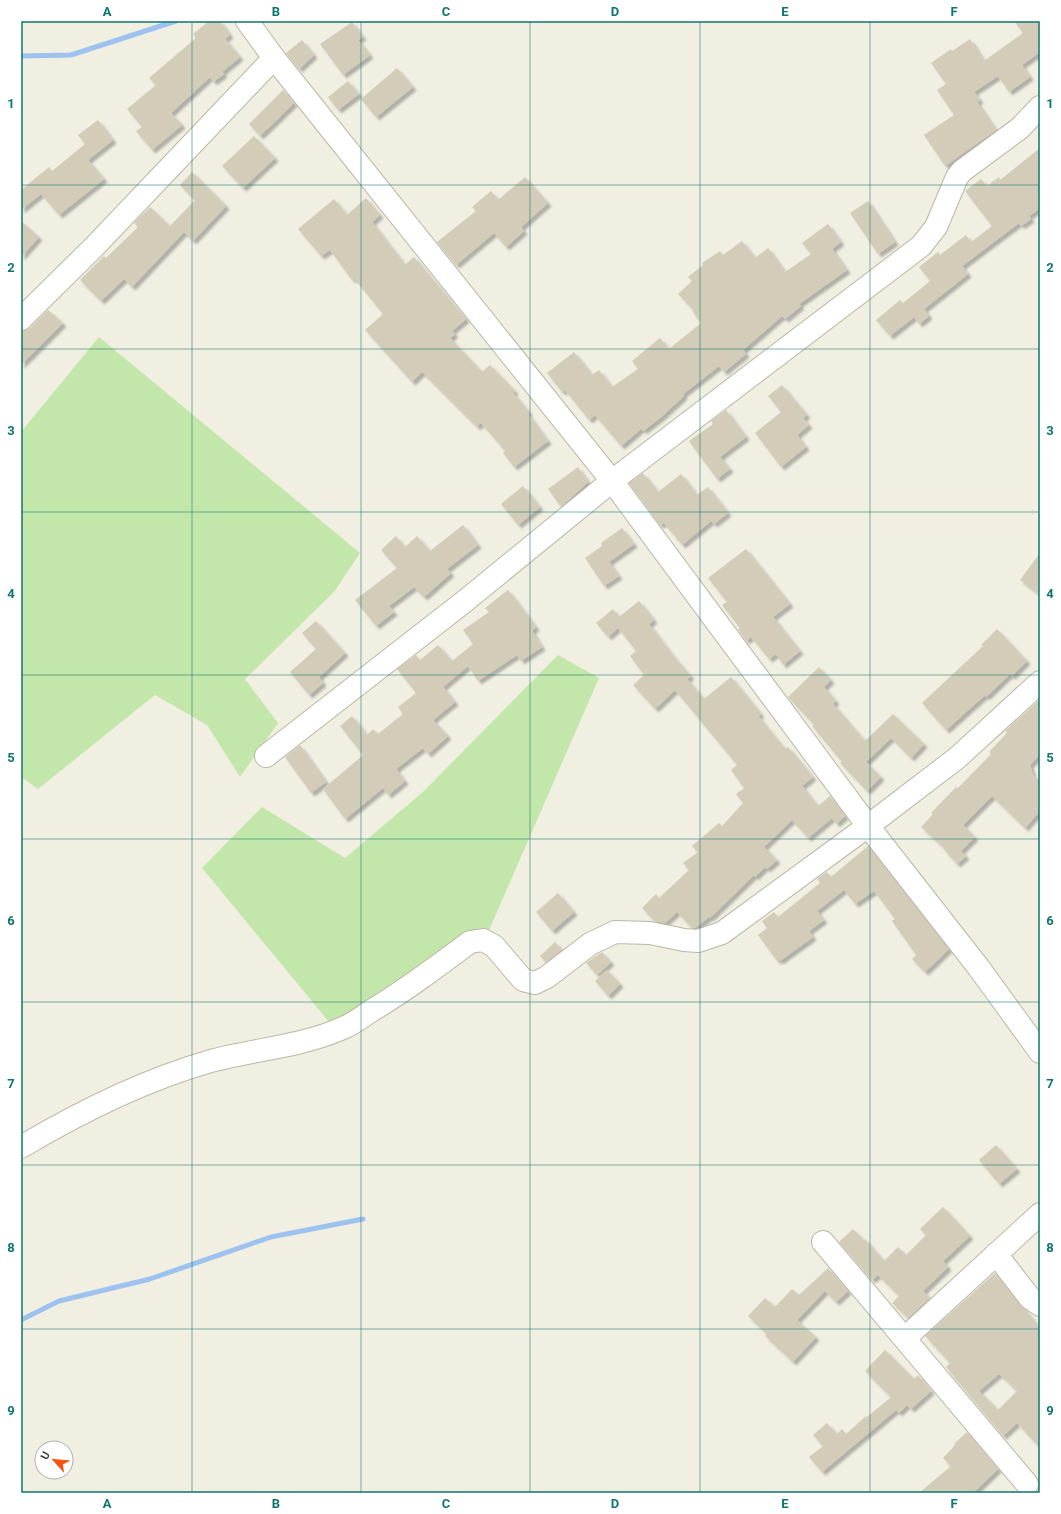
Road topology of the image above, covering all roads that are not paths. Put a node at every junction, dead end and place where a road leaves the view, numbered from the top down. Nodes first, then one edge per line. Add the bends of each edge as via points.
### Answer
1 (247, 21) edge
2 (274, 58) junction
3 (1038, 112) edge
4 (21, 319) edge
5 (612, 481) junction
6 (1040, 682) edge
7 (266, 756) dead end
8 (868, 826) junction
9 (1040, 1052) edge
10 (21, 1147) edge
11 (1040, 1214) edge
12 (823, 1242) dead end
13 (996, 1254) junction
14 (1040, 1304) edge
15 (905, 1338) junction
16 (1028, 1483) edge

1 - 2 street
2 - 4 street via 94,247
2 - 5 street
3 - 5 street via 962,171 957,177 936,227 921,246
5 - 7 street via 465,601
5 - 8 street
6 - 8 street via 957,758
8 - 9 street via 1010,1009
8 - 10 street via 735,925 711,938 684,940 650,933 615,932 590,944 547,977 535,983 524,980 494,946 483,940 470,942 390,1000 344,1028 323,1037 190,1068 96,1106
11 - 13 street
12 - 15 street
13 - 14 street via 1030,1298
13 - 15 street
15 - 16 street

